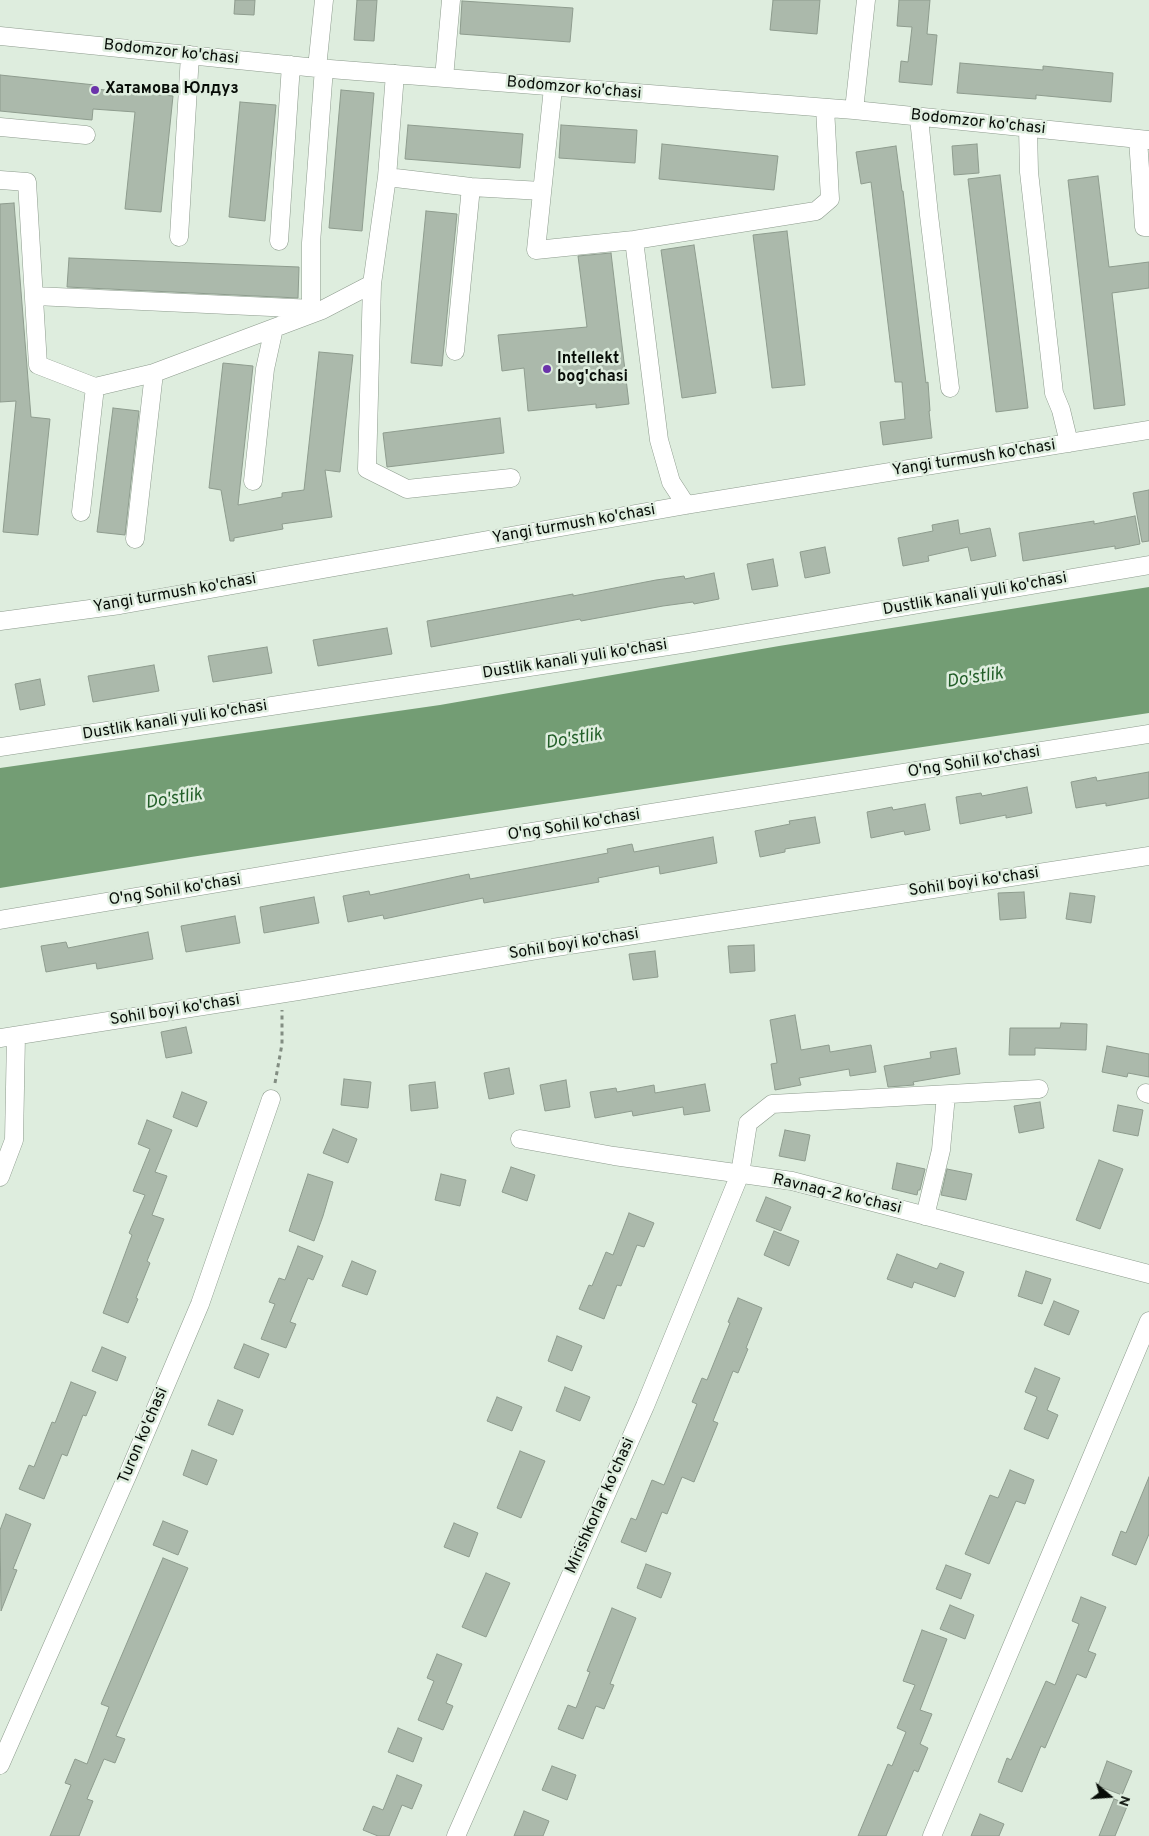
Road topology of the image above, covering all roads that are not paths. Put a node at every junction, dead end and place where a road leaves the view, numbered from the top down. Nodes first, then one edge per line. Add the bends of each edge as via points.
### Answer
1 (324, 0) edge
2 (451, 0) edge
3 (866, 0) edge
4 (0, 36) edge
5 (190, 55) junction
6 (291, 65) junction
7 (320, 68) junction
8 (395, 74) junction
9 (444, 78) junction
10 (553, 88) junction
11 (825, 108) junction
12 (854, 110) junction
13 (919, 118) junction
14 (0, 127) edge
15 (1028, 128) junction
16 (86, 135) dead end
17 (1144, 140) edge
18 (387, 177) junction
19 (0, 180) edge
20 (471, 186) junction
21 (542, 190) junction
22 (1149, 227) edge
23 (179, 237) dead end
24 (634, 240) junction
25 (279, 241) dead end
26 (372, 284) junction
27 (35, 296) junction
28 (316, 309) junction
29 (274, 328) junction
30 (455, 352) dead end
31 (154, 373) junction
32 (95, 387) junction
33 (950, 388) dead end
34 (1149, 430) edge
35 (1069, 443) junction
36 (512, 478) dead end
37 (253, 481) dead end
38 (686, 505) junction
39 (80, 512) dead end
40 (135, 539) dead end
41 (1149, 565) edge
42 (0, 621) edge
43 (1149, 734) edge
44 (0, 747) edge
45 (1149, 856) edge
46 (0, 920) edge
47 (8, 1037) edge
48 (1039, 1089) dead end
49 (946, 1095) junction
50 (271, 1099) road end
51 (520, 1139) dead end
52 (740, 1174) junction
53 (0, 1177) edge
54 (924, 1216) junction
55 (1149, 1274) edge
56 (1149, 1321) edge
57 (0, 1765) edge
58 (456, 1836) edge
59 (932, 1836) edge

1 - 7 street
2 - 9 street
3 - 12 street
4 - 5 street, Bodomzor ko'chasi
5 - 6 street, Bodomzor ko'chasi
5 - 23 street
6 - 7 street, Bodomzor ko'chasi
6 - 25 street
7 - 8 street, Bodomzor ko'chasi
7 - 28 street via 311,243
8 - 9 street, Bodomzor ko'chasi
8 - 18 street
9 - 10 street, Bodomzor ko'chasi
10 - 11 street, Bodomzor ko'chasi
10 - 21 street
11 - 12 street, Bodomzor ko'chasi
11 - 24 street via 830,199 816,211
12 - 13 street, Bodomzor ko'chasi
13 - 15 street, Bodomzor ko'chasi
13 - 33 street
14 - 16 street
15 - 17 street, Bodomzor ko'chasi
15 - 35 street via 1054,392
17 - 22 street via 1144,227
18 - 20 street
18 - 26 street
19 - 27 street via 27,182
20 - 21 street
20 - 30 street
21 - 24 street via 536,250
24 - 38 street via 659,440 671,482
26 - 28 street
26 - 36 street via 367,469 407,489
27 - 28 street
27 - 32 street via 38,365
28 - 29 street
29 - 31 street
29 - 37 street via 265,369
31 - 32 street
31 - 40 street
32 - 39 street
34 - 35 street, Yangi turmush ko'chasi
35 - 38 street, Yangi turmush ko'chasi
38 - 42 street, Yangi turmush ko'chasi via 120,605
41 - 44 street, Dustlik kanali yuli ko'chasi via 688,644
43 - 46 street, O'ng Sohil ko'chasi via 373,857
45 - 47 street, Sohil boyi ko'chasi via 538,950
47 - 53 street via 14,1140
48 - 49 street, Mirishkorlar ko'chasi
49 - 52 street, Mirishkorlar ko'chasi via 772,1104 748,1123
49 - 54 street via 941,1150
50 - 57 street, Turon ko'chasi via 200,1304
51 - 52 street, Ravnaq-2 ko'chasi
52 - 54 street, Ravnaq-2 ko'chasi via 792,1181
52 - 58 street, Mirishkorlar ko'chasi via 644,1406
54 - 55 street, Ravnaq-2 ko'chasi
56 - 59 street

